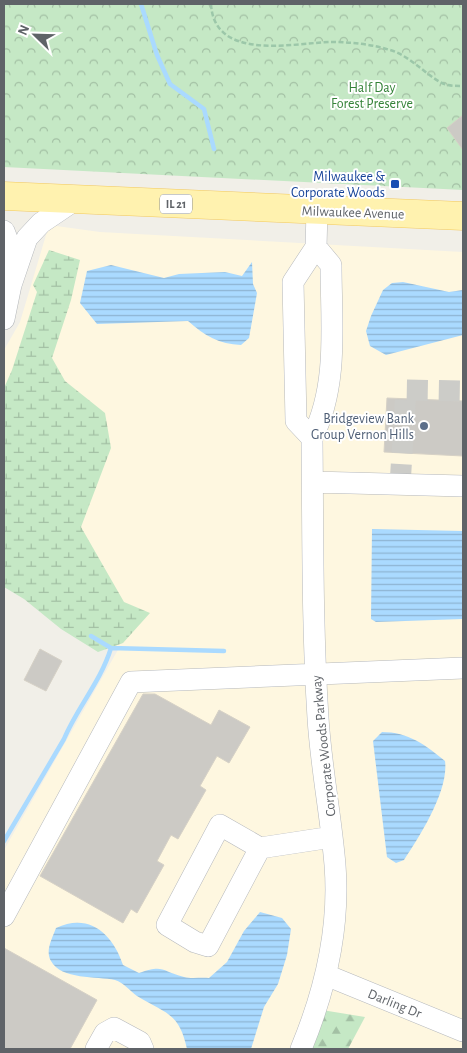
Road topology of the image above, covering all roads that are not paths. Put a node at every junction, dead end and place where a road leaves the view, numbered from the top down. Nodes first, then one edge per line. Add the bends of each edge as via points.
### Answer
1 (4, 196) edge
2 (78, 198) junction
3 (317, 211) junction
4 (463, 216) edge
5 (4, 231) edge
6 (316, 247) junction
7 (10, 285) junction
8 (4, 319) edge
9 (312, 438) junction
10 (313, 482) junction
11 (463, 486) edge
12 (463, 668) edge
13 (316, 675) junction
14 (332, 836) junction
15 (260, 848) junction
16 (4, 916) edge
17 (326, 975) junction
18 (463, 1031) edge
19 (96, 1049) edge
20 (143, 1049) edge
21 (301, 1049) edge

1 - 2 main road, Milwaukee Avenue / IL 21
2 - 3 main road, Milwaukee Avenue / IL 21
2 - 7 street via 41,223 27,238
3 - 4 main road, Milwaukee Avenue / IL 21
3 - 6 street
5 - 7 street via 11,249
6 - 9 street, Corporate Woods Parkway via 332,265 331,372 323,416
6 - 9 street via 294,282 296,421
7 - 8 street
9 - 10 street, Corporate Woods Parkway
10 - 11 street
10 - 13 street, Corporate Woods Parkway
12 - 13 street
13 - 14 street, Corporate Woods Parkway
13 - 16 street via 131,682
14 - 15 street
14 - 17 street, Corporate Woods Parkway via 336,898
15 - 15 street via 208,946 167,925 220,826
17 - 18 street, Darling Dr
17 - 21 street, Corporate Woods Parkway
19 - 20 street via 105,1033 114,1028 140,1042

